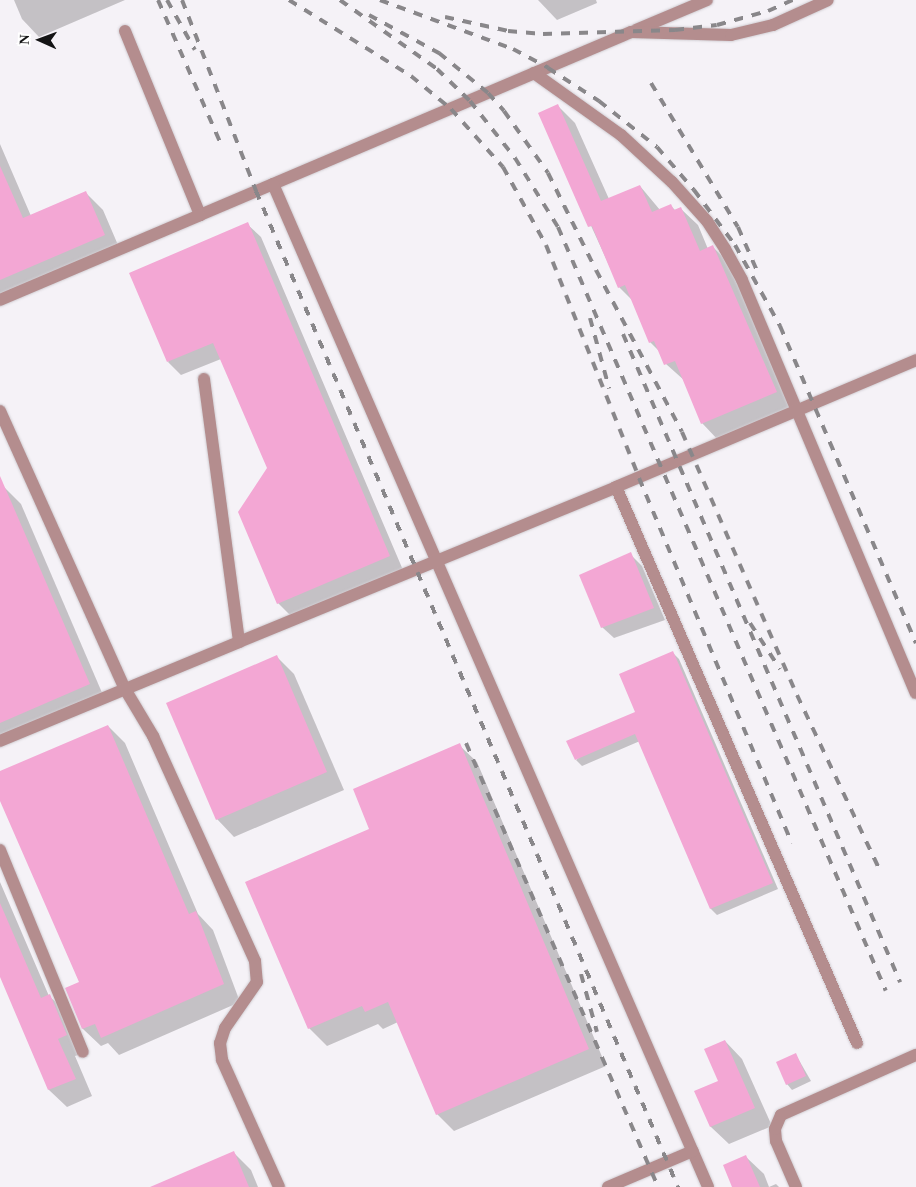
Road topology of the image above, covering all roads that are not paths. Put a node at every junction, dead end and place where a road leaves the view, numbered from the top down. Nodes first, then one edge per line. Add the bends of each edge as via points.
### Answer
1 (708, 0) edge
2 (828, 0) edge
3 (125, 31) dead end
4 (631, 32) junction
5 (534, 73) junction
6 (273, 184) junction
7 (200, 215) junction
8 (0, 300) edge
9 (916, 360) edge
10 (204, 379) dead end
11 (0, 411) edge
12 (797, 411) junction
13 (616, 487) junction
14 (437, 561) junction
15 (239, 642) junction
16 (125, 689) junction
17 (916, 693) edge
18 (0, 741) edge
19 (0, 850) edge
20 (857, 1043) dead end
21 (83, 1052) dead end
22 (916, 1056) edge
23 (693, 1151) junction
24 (278, 1187) edge
25 (608, 1187) edge
26 (708, 1187) edge
27 (796, 1187) edge

1 - 4 lane
2 - 4 lane via 773,25 731,35
3 - 7 lane
4 - 5 lane
5 - 6 lane
5 - 12 lane via 620,135 672,182 707,221 742,280
6 - 7 lane
6 - 14 lane
7 - 8 lane
9 - 12 lane
10 - 15 lane
11 - 16 lane
12 - 13 lane
12 - 17 lane
13 - 14 lane
13 - 20 lane
14 - 15 lane
14 - 23 lane
15 - 16 lane
16 - 18 lane
16 - 24 lane via 152,736 255,961 257,982 225,1028 220,1043 222,1060
19 - 21 lane
22 - 27 lane via 781,1115 775,1129 776,1142
23 - 25 lane
23 - 26 lane

